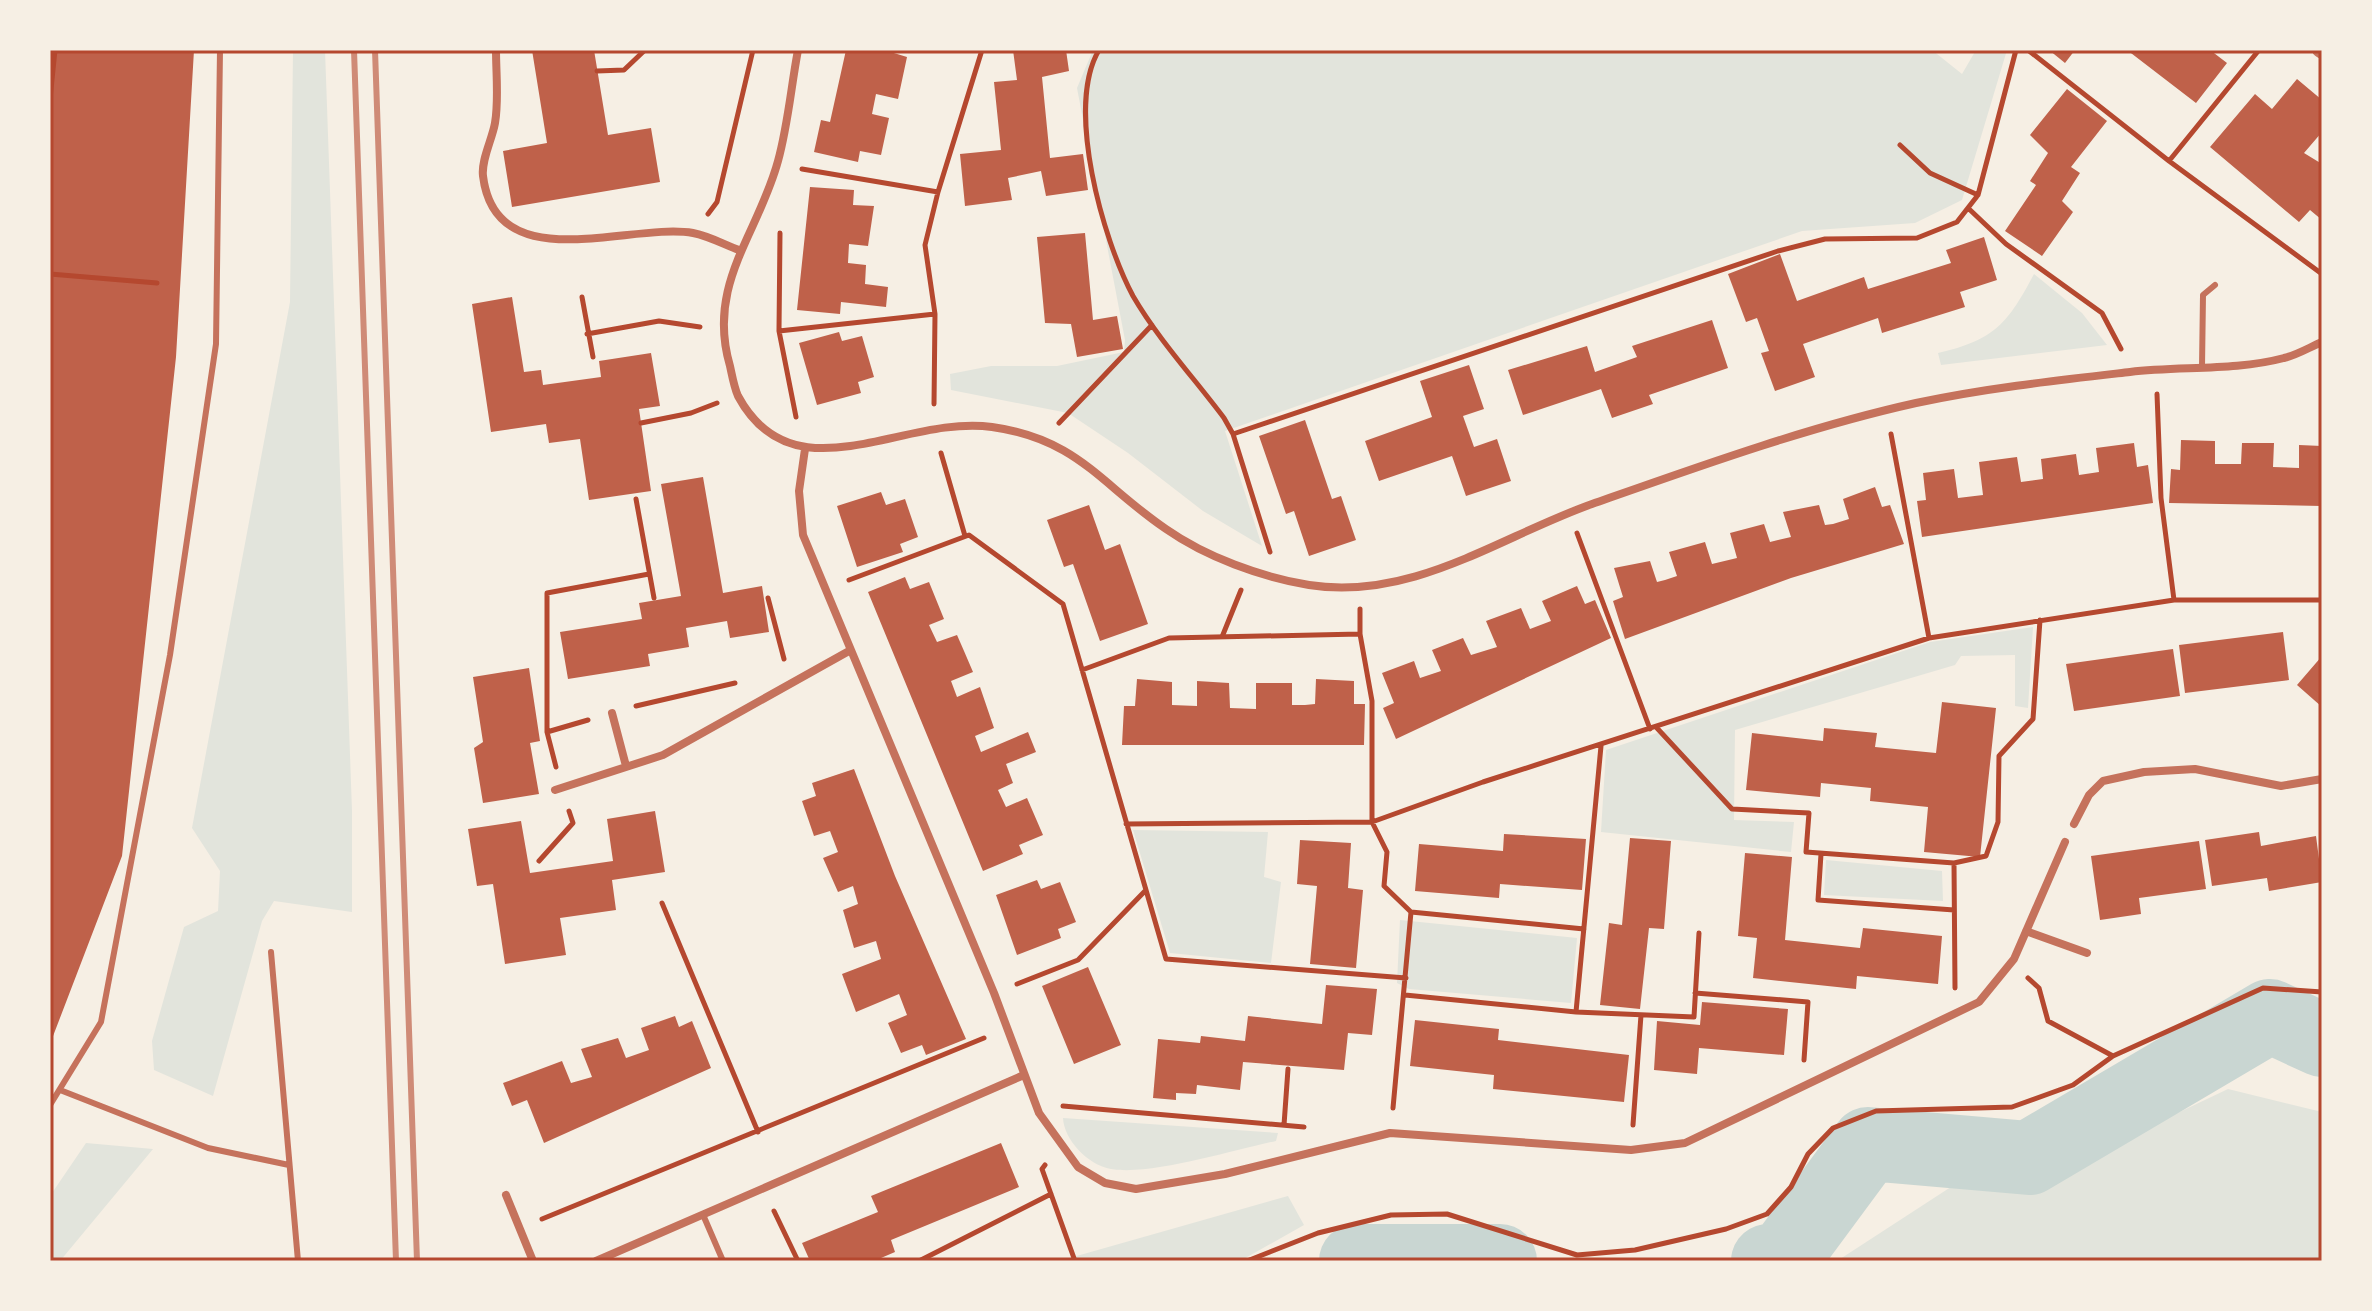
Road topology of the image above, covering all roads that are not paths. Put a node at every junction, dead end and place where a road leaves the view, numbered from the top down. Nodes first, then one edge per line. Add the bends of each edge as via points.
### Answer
1 (220, 50) edge
2 (496, 50) edge
3 (798, 50) edge
4 (739, 250) junction
5 (2215, 285) dead end
6 (2322, 342) edge
7 (2202, 367) junction
8 (805, 449) junction
9 (849, 651) junction
10 (612, 713) road end
11 (626, 766) junction
12 (2322, 779) edge
13 (558, 788) road end
14 (2074, 824) dead end
15 (2065, 842) dead end
16 (2026, 931) junction
17 (271, 952) dead end
18 (2087, 953) dead end
19 (1024, 1075) junction
20 (60, 1090) junction
21 (50, 1105) edge
22 (289, 1165) junction
23 (506, 1195) dead end
24 (704, 1217) junction
25 (298, 1261) edge
26 (533, 1261) edge
27 (596, 1261) edge
28 (723, 1261) edge

1 - 20 lane via 216,344 170,655 101,1022
2 - 4 street via 495,122 482,174 503,219 529,236 562,240 693,233
3 - 4 street via 778,165
4 - 8 street via 721,330 738,395 781,443
5 - 7 lane via 2203,295
6 - 7 street via 2285,358
7 - 8 street via 2133,371 1919,402 1569,514 1434,573 1360,588 1308,584 1217,558 1167,530 1065,448 1016,430 978,425 934,428 844,447
8 - 9 street via 799,491 803,535
9 - 11 street via 663,755
9 - 19 street
10 - 11 street
11 - 13 street
12 - 14 street via 2281,786 2195,769 2144,772 2103,781
15 - 16 street
16 - 18 street
16 - 19 street via 2011,963 1979,1002 1685,1143 1631,1150 1390,1133 1175,1185 1136,1189 1105,1183 1078,1167 1039,1113
17 - 22 lane
19 - 24 street
20 - 21 lane
20 - 22 lane via 208,1148
22 - 25 lane
23 - 26 street
24 - 27 street
24 - 28 lane

